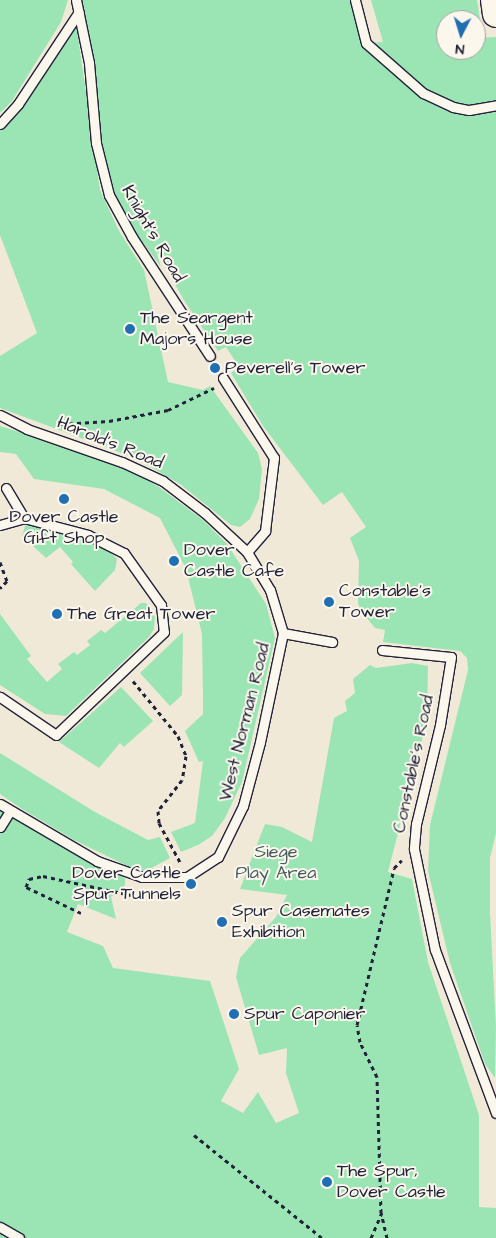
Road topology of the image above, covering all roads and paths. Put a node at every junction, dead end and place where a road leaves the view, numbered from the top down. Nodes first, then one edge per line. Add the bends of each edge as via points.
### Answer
1 (76, 0) edge
2 (355, 0) edge
3 (494, 0) edge
4 (79, 12) junction
5 (496, 14) edge
6 (496, 104) edge
7 (0, 124) edge
8 (210, 356) dead end
9 (224, 380) joint
10 (0, 416) edge
11 (27, 429) junction
12 (6, 488) dead end
13 (24, 518) junction
14 (0, 525) edge
15 (246, 552) junction
16 (0, 562) edge
17 (0, 588) edge
18 (283, 633) junction
19 (332, 642) dead end
20 (382, 650) dead end
21 (124, 671) junction
22 (0, 696) edge
23 (0, 804) edge
24 (10, 810) junction
25 (0, 827) edge
26 (414, 849) junction
27 (152, 877) junction
28 (187, 877) junction
29 (81, 913) dead end
30 (496, 1113) edge
31 (194, 1134) dead end
32 (382, 1214) junction
33 (0, 1227) edge
34 (19, 1238) edge
35 (322, 1238) edge
36 (371, 1238) edge
37 (387, 1238) edge

1 - 4 lane, Knight's Road
2 - 6 lane via 366,43 423,93 453,107 469,110
3 - 5 main road
4 - 7 lane via 18,104
4 - 8 lane, Knight's Road via 89,63 96,143 109,195
9 - 11 path via 168,410 109,421
9 - 15 lane via 274,458 265,531
10 - 11 lane, Harold's Road
11 - 15 lane, Harold's Road via 122,462 163,481 205,513
12 - 13 lane
13 - 14 lane
13 - 21 lane via 88,535 124,553 161,605 164,632
15 - 18 lane, West Norman Road via 270,590
16 - 17 path via 7,581
18 - 19 lane
18 - 28 lane, West Norman Road via 243,806 218,857
20 - 26 lane, Constable's Road via 439,654 451,658 440,725 416,824
21 - 22 lane via 56,735
21 - 28 path via 178,736 186,756 182,780 158,811
23 - 24 lane
24 - 25 lane
24 - 27 lane via 97,861 142,877
26 - 30 lane, Constable's Road via 435,950
26 - 32 path via 394,868 357,1025 360,1042 377,1078
27 - 28 lane
27 - 29 path via 152,887 131,894 43,876 30,879 26,887
31 - 35 path
32 - 36 path
32 - 37 path
33 - 34 lane

